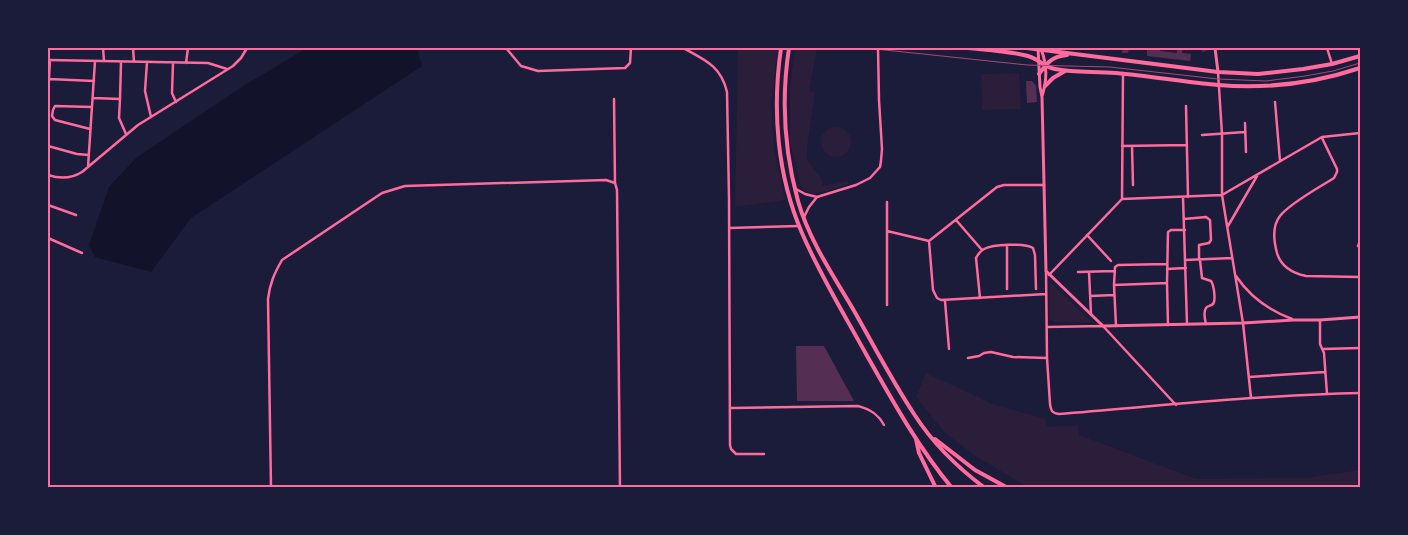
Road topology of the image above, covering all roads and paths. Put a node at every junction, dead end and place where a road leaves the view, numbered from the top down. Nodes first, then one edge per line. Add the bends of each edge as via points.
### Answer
1 (103, 48) edge
2 (133, 48) edge
3 (188, 48) edge
4 (248, 48) edge
5 (506, 48) edge
6 (631, 48) edge
7 (683, 48) edge
8 (781, 48) edge
9 (789, 48) edge
10 (878, 48) edge
11 (968, 48) edge
12 (1027, 48) edge
13 (1040, 48) edge
14 (1214, 48) edge
15 (1326, 48) edge
16 (1072, 54) junction
17 (1360, 56) edge
18 (49, 60) edge
19 (1038, 60) junction
20 (94, 61) junction
21 (104, 61) junction
22 (121, 62) junction
23 (134, 62) junction
24 (147, 62) junction
25 (173, 63) junction
26 (186, 63) junction
27 (1332, 64) junction
28 (1045, 66) junction
29 (1360, 68) edge
30 (228, 69) junction
31 (1066, 71) junction
32 (1218, 72) junction
33 (1040, 74) junction
34 (1123, 74) junction
35 (49, 79) junction
36 (94, 81) junction
37 (1220, 85) junction
38 (1045, 86) junction
39 (48, 96) edge
40 (1042, 97) junction
41 (93, 98) junction
42 (120, 99) junction
43 (614, 99) dead end
44 (176, 102) junction
45 (1276, 102) dead end
46 (1186, 106) dead end
47 (92, 107) junction
48 (151, 117) junction
49 (1245, 123) dead end
50 (90, 130) junction
51 (1245, 132) junction
52 (1360, 133) edge
53 (126, 134) junction
54 (1222, 134) junction
55 (1202, 135) dead end
56 (1322, 137) junction
57 (1187, 145) junction
58 (48, 146) edge
59 (1122, 146) junction
60 (1132, 146) junction
61 (1246, 152) dead end
62 (89, 155) junction
63 (1280, 161) junction
64 (88, 167) junction
65 (1258, 174) junction
66 (48, 175) edge
67 (615, 183) junction
68 (1044, 185) junction
69 (1133, 186) dead end
70 (795, 188) junction
71 (1222, 195) junction
72 (818, 197) junction
73 (1184, 197) junction
74 (1188, 197) junction
75 (1122, 199) junction
76 (888, 202) dead end
77 (48, 205) edge
78 (76, 215) dead end
79 (803, 218) junction
80 (1184, 219) junction
81 (956, 220) junction
82 (799, 226) junction
83 (1227, 227) junction
84 (729, 228) junction
85 (1185, 230) junction
86 (887, 231) junction
87 (1087, 235) junction
88 (48, 238) edge
89 (1360, 240) edge
90 (929, 241) junction
91 (1007, 245) junction
92 (1358, 246) dead end
93 (982, 250) junction
94 (82, 253) dead end
95 (1232, 258) junction
96 (1186, 260) junction
97 (1200, 260) junction
98 (1111, 261) dead end
99 (1167, 264) junction
100 (1186, 268) junction
101 (1167, 269) junction
102 (1046, 271) junction
103 (1114, 271) junction
104 (1078, 272) dead end
105 (1089, 272) junction
106 (1049, 275) junction
107 (1235, 275) junction
108 (1360, 277) edge
109 (1167, 283) junction
110 (1114, 284) junction
111 (1008, 289) dead end
112 (1036, 289) dead end
113 (1046, 294) junction
114 (1114, 295) junction
115 (1090, 296) junction
116 (980, 298) junction
117 (945, 301) junction
118 (887, 305) dead end
119 (1091, 314) junction
120 (1360, 317) edge
121 (1293, 320) junction
122 (1320, 320) junction
123 (1243, 323) junction
124 (1188, 324) junction
125 (1206, 324) junction
126 (1168, 325) junction
127 (1103, 326) junction
128 (1116, 326) junction
129 (1047, 327) junction
130 (1360, 348) edge
131 (949, 349) dead end
132 (1323, 349) junction
133 (730, 352) junction
134 (736, 352) dead end
135 (968, 358) dead end
136 (1047, 358) junction
137 (1325, 372) junction
138 (1248, 377) junction
139 (1360, 393) edge
140 (1327, 394) junction
141 (1250, 398) junction
142 (1176, 405) junction
143 (730, 408) junction
144 (884, 425) dead end
145 (927, 432) junction
146 (916, 436) junction
147 (764, 454) dead end
148 (271, 488) edge
149 (620, 488) edge
150 (936, 488) edge
151 (952, 488) edge
152 (985, 488) edge
153 (1008, 488) edge

1 - 21 street
2 - 23 street
3 - 26 street
4 - 30 street
5 - 6 street via 521,66 538,71 625,68 630,63
7 - 84 street via 712,64 727,92
8 - 82 main road via 776,125 786,182
9 - 70 main road via 784,124
10 - 72 street via 880,167 870,178 856,185
11 - 19 main road via 1026,55
12 - 13 main road
13 - 16 main road
13 - 19 street
13 - 28 street
14 - 32 street
15 - 27 street
16 - 28 main road via 1050,60
16 - 32 main road
17 - 27 main road
18 - 20 street
18 - 35 street
19 - 28 main road
19 - 33 street
20 - 21 street
20 - 36 street
21 - 22 street
22 - 23 street
22 - 42 street
23 - 24 street
24 - 25 street
24 - 48 street via 145,91
25 - 26 street
25 - 44 street via 171,91
26 - 30 street via 208,63
27 - 32 main road via 1258,74
28 - 31 main road
28 - 33 main road
28 - 38 street
29 - 37 main road via 1304,81 1260,86
30 - 44 street
31 - 34 main road
31 - 38 main road
32 - 37 street
33 - 40 street
34 - 37 main road
34 - 59 street
35 - 36 street
35 - 39 street
36 - 41 street
37 - 54 street
38 - 40 street
40 - 68 street
41 - 42 street
41 - 47 street
42 - 53 street via 119,118
43 - 67 street
44 - 48 street
45 - 63 street
46 - 57 street
47 - 50 street
47 - 50 street via 55,106 52,116 55,120
48 - 53 street
49 - 51 street
50 - 62 street
51 - 54 street
51 - 61 street
52 - 56 street
53 - 64 street
54 - 55 street
54 - 71 street
56 - 63 street
56 - 108 street via 1337,169 1336,175 1280,215 1275,230 1278,258 1297,274
57 - 60 street
57 - 74 street
58 - 62 street
59 - 60 street
59 - 75 street
60 - 69 street
62 - 64 street
63 - 65 street
64 - 66 street via 75,177
65 - 71 street
65 - 83 street
67 - 148 street via 606,180 405,186 382,193 282,260 274,274 268,299
67 - 149 street
68 - 81 street via 997,187
68 - 102 street
70 - 72 street
70 - 79 main road
71 - 74 street
71 - 83 street
72 - 79 street via 808,206
73 - 74 street
73 - 75 street
73 - 80 street
75 - 87 street
76 - 86 street
77 - 78 street
79 - 145 main road via 860,322
80 - 85 street
80 - 97 street via 1206,217 1210,220 1211,240 1199,245
81 - 90 street
81 - 93 street
82 - 84 street
82 - 146 main road via 826,281
83 - 95 street
84 - 133 street
85 - 96 street
85 - 99 street via 1168,232
86 - 90 street
86 - 118 street
87 - 98 street
87 - 106 street
88 - 94 street
89 - 92 street
90 - 117 street via 934,295
91 - 93 street
91 - 111 street
91 - 112 street via 1033,248
93 - 116 street via 976,261
95 - 97 street
95 - 107 street
96 - 97 street
96 - 100 street
97 - 125 street via 1202,278 1214,286 1214,302 1205,310
99 - 101 street
99 - 103 street via 1118,265
100 - 101 street
100 - 124 street
101 - 109 street
102 - 106 street
102 - 113 street
103 - 105 street
103 - 110 street
104 - 105 street
105 - 115 street
106 - 119 street
107 - 121 street via 1255,299
107 - 123 street
109 - 110 street
109 - 126 street
110 - 114 street
113 - 116 street
113 - 129 street
114 - 115 street
114 - 128 street
115 - 119 street
116 - 117 street
117 - 131 street
119 - 127 street
120 - 122 street
121 - 122 street
121 - 123 street
122 - 132 street
123 - 125 street
123 - 138 street
124 - 125 street
124 - 126 street
126 - 128 street
127 - 128 street
127 - 129 street
127 - 142 street
129 - 136 street
130 - 132 street
132 - 137 street
133 - 134 street
133 - 143 street
135 - 136 street via 991,352 1013,357
136 - 142 street via 1050,404 1054,413
137 - 138 street
137 - 140 street
138 - 141 street
139 - 140 street
140 - 141 street
141 - 142 street
143 - 144 street via 858,406 874,412
143 - 147 street via 730,445 733,452 740,455
145 - 152 main road
145 - 153 main road via 975,470
146 - 150 main road via 919,453
146 - 151 main road

